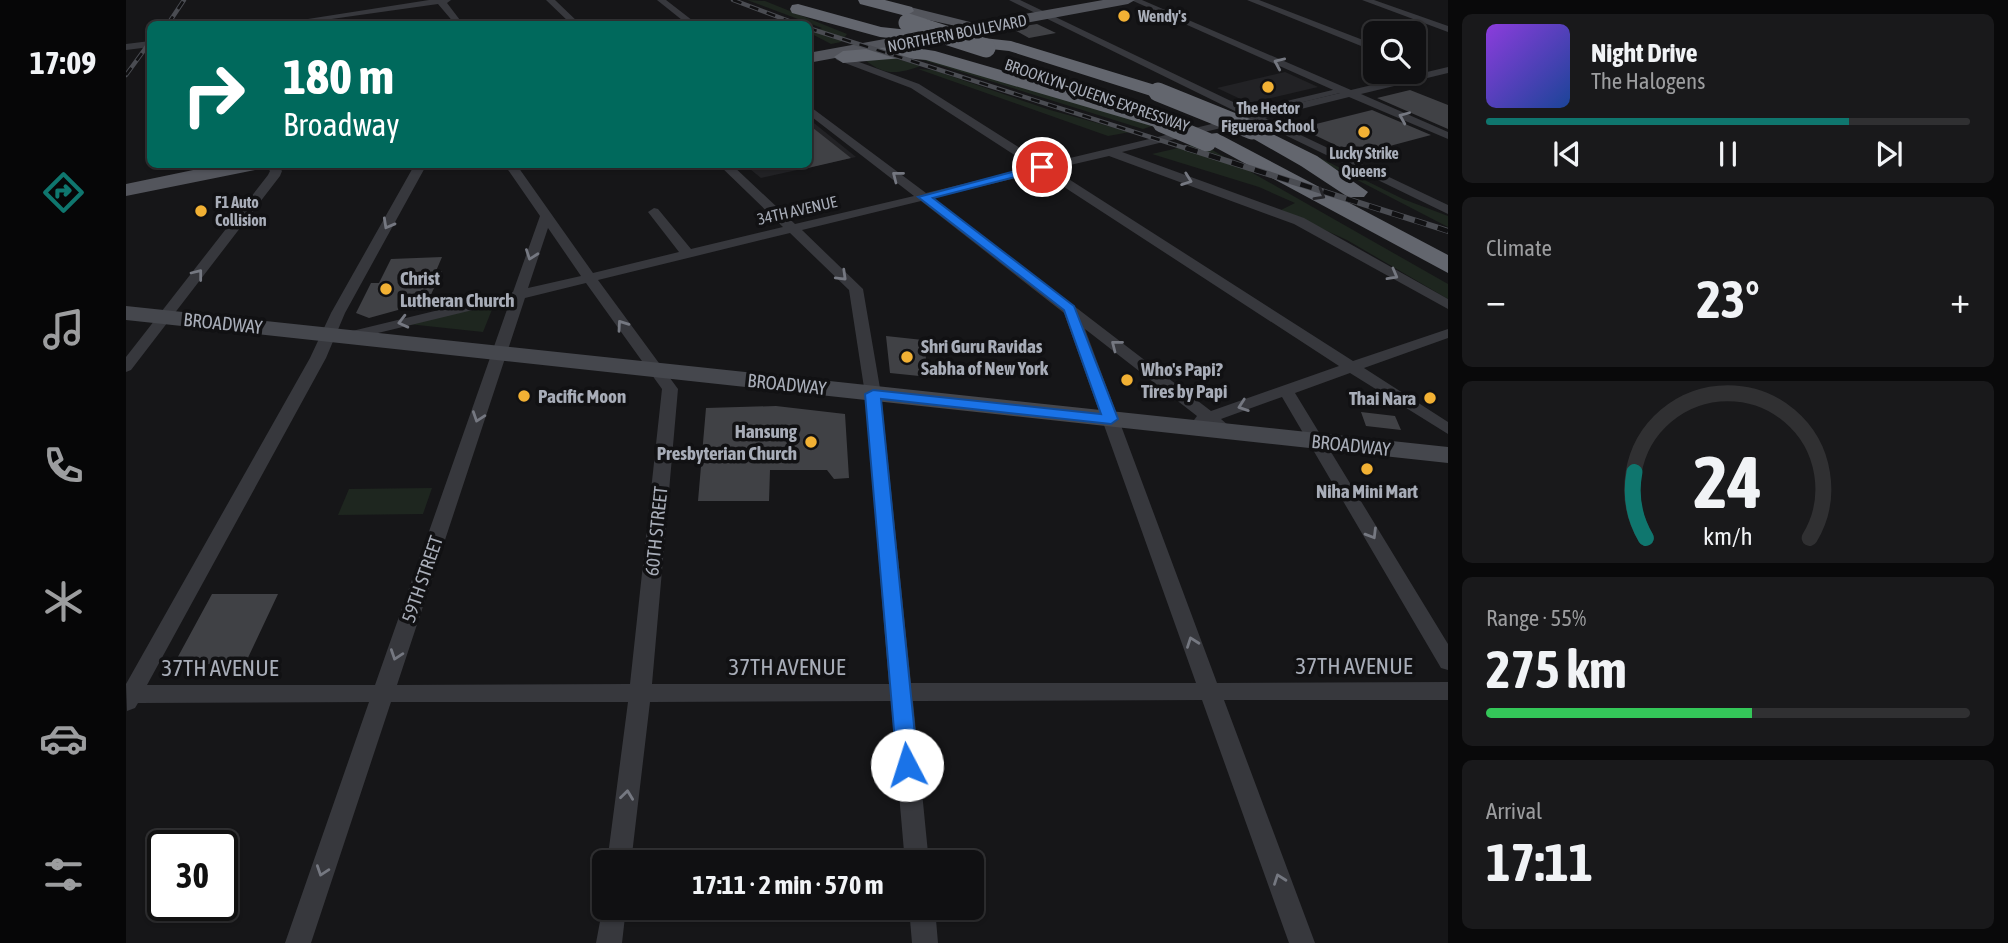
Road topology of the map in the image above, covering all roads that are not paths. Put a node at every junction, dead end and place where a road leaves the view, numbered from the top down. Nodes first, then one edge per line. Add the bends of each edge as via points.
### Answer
1 (328, 0) edge
2 (440, 0) edge
3 (447, 0) edge
4 (550, 0) edge
5 (661, 0) edge
6 (832, 0) edge
7 (856, 0) edge
8 (884, 0) edge
9 (1013, 0) edge
10 (1128, 0) edge
11 (1135, 0) edge
12 (1251, 0) edge
13 (1366, 0) edge
14 (797, 5) edge
15 (1046, 16) junction
16 (907, 17) junction
17 (340, 20) edge
18 (457, 21) edge
19 (573, 21) edge
20 (688, 21) edge
21 (1004, 24) junction
22 (1448, 29) edge
23 (934, 37) junction
24 (147, 44) edge
25 (1363, 44) edge
26 (126, 47) edge
27 (971, 54) junction
28 (843, 56) junction
29 (812, 58) edge
30 (1055, 58) junction
31 (812, 63) edge
32 (1448, 65) edge
33 (1427, 69) junction
34 (1448, 70) edge
35 (1448, 78) edge
36 (1346, 92) junction
37 (812, 111) edge
38 (1248, 126) junction
39 (1448, 136) edge
40 (1107, 151) junction
41 (1042, 167) junction
42 (234, 168) edge
43 (273, 168) edge
44 (419, 168) edge
45 (513, 168) edge
46 (728, 168) edge
47 (126, 190) edge
48 (924, 197) junction
49 (1354, 203) junction
50 (1448, 210) edge
51 (654, 212) dead end
52 (546, 216) junction
53 (793, 229) junction
54 (1448, 242) edge
55 (688, 254) junction
56 (1448, 264) edge
57 (1448, 274) edge
58 (590, 279) junction
59 (517, 295) junction
60 (1448, 305) edge
61 (1070, 309) junction
62 (126, 313) edge
63 (165, 317) junction
64 (1448, 334) edge
65 (339, 335) junction
66 (499, 352) junction
67 (126, 367) edge
68 (1354, 368) junction
69 (657, 370) junction
70 (1286, 391) junction
71 (873, 394) junction
72 (1111, 419) junction
73 (1218, 425) junction
74 (1448, 429) edge
75 (1317, 441) junction
76 (1448, 454) edge
77 (1448, 662) edge
78 (1448, 691) edge
79 (1210, 692) junction
80 (383, 693) junction
81 (640, 693) junction
82 (900, 693) junction
83 (128, 697) edge
84 (621, 850) edge
85 (916, 850) edge
86 (612, 920) edge
87 (923, 920) edge
88 (298, 943) edge
89 (609, 943) edge
90 (925, 943) edge
91 (1302, 943) edge

1 - 17 street
2 - 3 street
2 - 17 street
2 - 18 street
4 - 19 street
5 - 20 street
6 - 16 highway
7 - 16 highway
8 - 16 main road
9 - 15 street
10 - 15 main road, NORTHERN BOULEVARD
36 -> 11 street
12 - 25 street
13 - 22 street
14 - 23 highway via 866,29
14 - 27 highway, BROOKLYN-QUEENS EXPRESSWAY via 889,27
14 - 28 highway via 855,34 858,43
15 - 21 main road, NORTHERN BOULEVARD
15 - 38 street
16 - 21 main road
16 - 23 main road via 928,21
16 - 27 highway, BROOKLYN-QUEENS EXPRESSWAY, bridge
21 - 23 main road, NORTHERN BOULEVARD
21 - 30 highway via 1001,34 1007,40
23 - 27 highway via 944,54
23 - 28 main road, NORTHERN BOULEVARD
23 - 30 highway via 995,43
24 - 26 street
27 - 28 highway
27 - 38 highway, BROOKLYN-QUEENS EXPRESSWAY via 1195,116
27 -> 49 highway, BROOKLYN-QUEENS EXPRESSWAY, bridge via 1168,121
28 - 29 main road, NORTHERN BOULEVARD
28 - 31 main road, NORTHERN BOULEVARD
28 - 41 street via 915,86
30 - 38 highway, bridge
32 - 33 street, 34TH AVENUE
33 - 34 street, 34TH AVENUE
33 - 35 street
33 - 36 street, 34TH AVENUE
36 - 38 street, 34TH AVENUE
39 -> 36 street
48 -> 37 street
38 - 40 street, 34TH AVENUE
38 - 49 highway, BROOKLYN-QUEENS EXPRESSWAY
38 - 50 street
40 - 41 street, 34TH AVENUE
40 -> 60 street via 1299,221
41 - 48 street, 34TH AVENUE
41 - 68 street
42 - 47 main road
63 -> 43 street via 274,176
44 -> 65 street
45 - 52 street, 60TH STREET
46 - 53 street
48 - 53 street, 34TH AVENUE
48 - 61 street
49 - 54 highway, BROOKLYN-QUEENS EXPRESSWAY
49 - 56 highway, BROOKLYN-QUEENS EXPRESSWAY
49 - 57 highway
51 - 55 street
52 - 58 street, 60TH STREET
52 -> 59 street, 59TH STREET
53 - 55 street, 34TH AVENUE
53 -> 71 street via 856,289
55 - 58 street, 34TH AVENUE
58 - 59 street, 34TH AVENUE
69 -> 58 street, 60TH STREET
59 -> 65 street, 34TH AVENUE
59 - 66 street, 59TH STREET
61 - 72 street
73 -> 61 street
62 - 63 main road, BROADWAY
63 - 65 main road, BROADWAY
63 - 67 street
64 - 68 street
65 - 66 main road, BROADWAY
65 - 83 street
66 - 69 main road, BROADWAY
66 -> 80 street, 59TH STREET
68 - 70 street
68 - 74 street
69 - 71 main road, BROADWAY
69 - 81 street, 60TH STREET via 670,389
70 -> 73 street
70 - 75 street
71 - 72 main road, BROADWAY
71 - 82 street
72 - 73 main road, BROADWAY via 1182,427
79 -> 72 street
73 - 75 main road, BROADWAY
75 - 76 main road, BROADWAY
75 -> 77 street
78 - 79 street, 37TH AVENUE
79 - 82 street, 37TH AVENUE
91 -> 79 street
80 - 81 street, 37TH AVENUE
80 - 83 street, 37TH AVENUE
80 -> 88 street, 59TH STREET
81 - 82 street, 37TH AVENUE
84 -> 81 street, 60TH STREET
82 - 85 street
86 - 89 street
87 - 90 street

